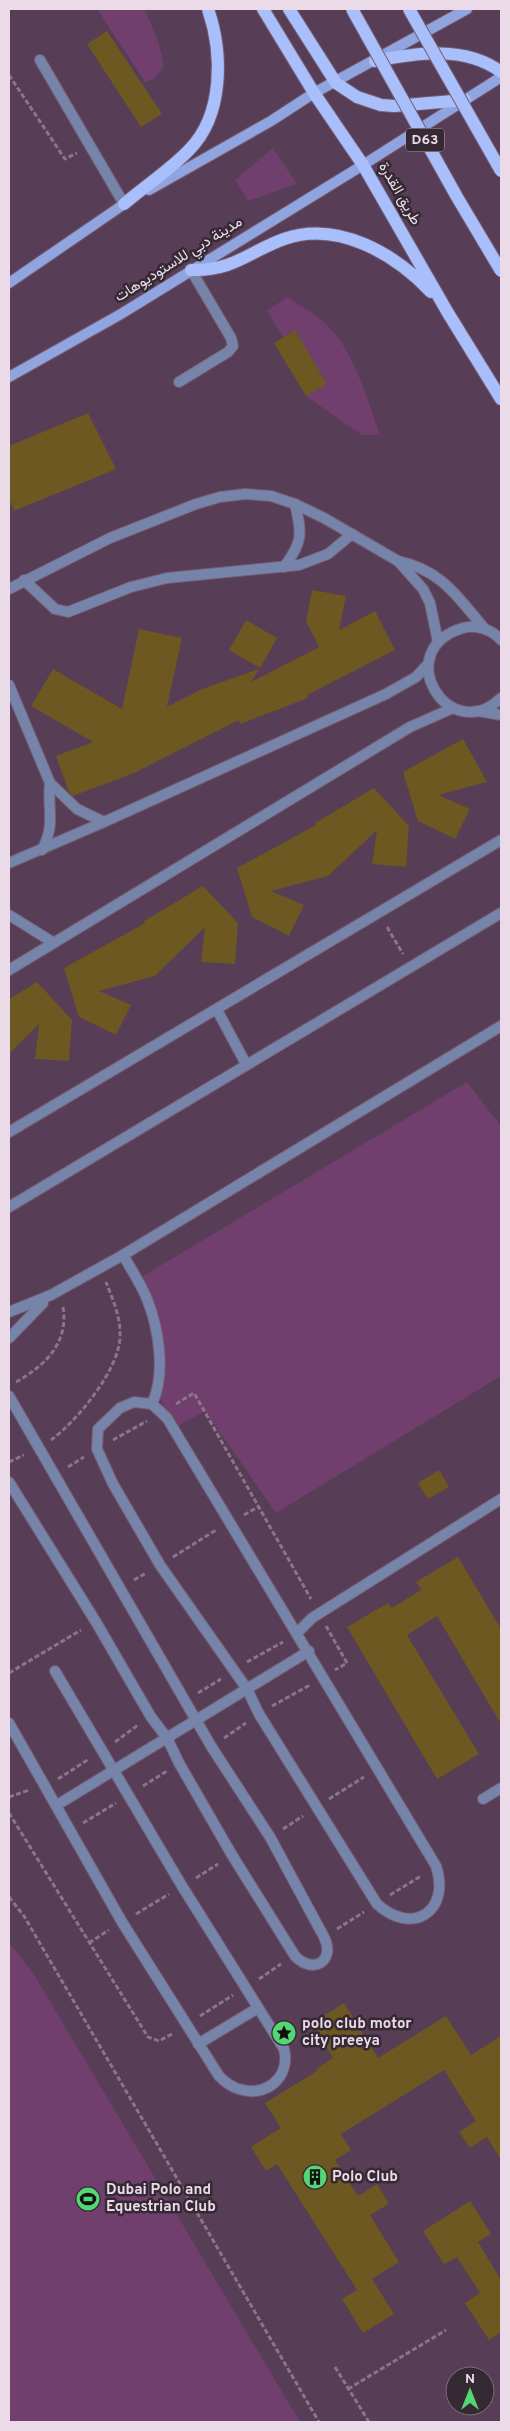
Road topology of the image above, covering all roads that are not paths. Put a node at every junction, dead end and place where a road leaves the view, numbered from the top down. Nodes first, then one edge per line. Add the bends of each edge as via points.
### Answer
1 (208, 9) edge
2 (263, 9) edge
3 (289, 9) edge
4 (352, 9) edge
5 (409, 9) edge
6 (467, 9) edge
7 (40, 60) dead end
8 (375, 61) junction
9 (501, 72) edge
10 (501, 77) edge
11 (336, 83) junction
12 (314, 93) junction
13 (465, 100) junction
14 (364, 165) junction
15 (501, 171) edge
16 (124, 204) junction
17 (191, 270) junction
18 (501, 271) edge
19 (9, 283) edge
20 (448, 313) junction
21 (9, 377) edge
22 (179, 382) dead end
23 (501, 399) edge
24 (295, 504) junction
25 (352, 534) junction
26 (398, 561) junction
27 (284, 567) junction
28 (24, 580) junction
29 (9, 582) edge
30 (9, 589) edge
31 (484, 628) junction
32 (501, 640) edge
33 (438, 642) junction
34 (428, 664) junction
35 (9, 685) edge
36 (501, 698) edge
37 (453, 708) junction
38 (478, 711) junction
39 (501, 715) edge
40 (50, 783) junction
41 (104, 822) junction
42 (501, 840) edge
43 (42, 850) junction
44 (9, 863) edge
45 (501, 913) edge
46 (9, 914) edge
47 (54, 943) junction
48 (9, 970) edge
49 (217, 1010) junction
50 (501, 1026) edge
51 (246, 1064) junction
52 (9, 1132) edge
53 (9, 1207) edge
54 (123, 1255) junction
55 (51, 1295) junction
56 (9, 1312) edge
57 (9, 1338) edge
58 (9, 1396) edge
59 (152, 1404) junction
60 (9, 1482) edge
61 (501, 1499) edge
62 (297, 1633) junction
63 (309, 1652) junction
64 (55, 1671) dead end
65 (247, 1689) junction
66 (196, 1720) junction
67 (9, 1724) edge
68 (167, 1738) junction
69 (115, 1769) junction
70 (501, 1788) edge
71 (483, 1799) dead end
72 (57, 1805) junction
73 (258, 2008) junction
74 (198, 2044) junction

1 - 16 main road via 216,38 218,74 208,123 189,150
2 - 12 main road, طريق القدرة
3 - 11 main road
4 - 18 main road, D63, bridge
5 - 15 main road, bridge
6 - 8 street
7 - 16 street
8 - 9 main road via 401,56 452,54 481,59
8 - 11 street
10 - 13 street, مدينة دبي للاستوديوهات
11 - 12 street
11 - 13 main road via 357,97 381,105
12 - 14 main road, طريق القدرة
12 - 16 street
13 - 14 street, مدينة دبي للاستوديوهات
14 - 17 street, مدينة دبي للاستوديوهات
14 - 20 main road, طريق القدرة
16 - 19 street
17 - 20 main road via 228,266 292,237 330,234 351,239 390,258 422,283
17 - 21 street, مدينة دبي للاستوديوهات
17 - 22 street via 231,338 232,346 228,352
20 - 23 main road, طريق القدرة
24 - 25 street
24 - 27 street via 301,538
24 - 28 street via 270,496 220,497 110,538
25 - 26 street
25 - 27 street via 328,554
26 - 31 street via 415,565 441,579
26 - 33 street via 423,589 430,603
27 - 28 street via 167,578 131,587 68,612 55,609
28 - 29 street
28 - 30 street
31 - 32 street
31 - 33 street via 467,626
33 - 34 street
34 - 37 street via 434,691
34 - 41 street via 402,687
35 - 40 street
36 - 38 street
37 - 38 street
37 - 47 street via 410,727
38 - 39 street
40 - 41 street via 81,812
40 - 43 street via 51,826
41 - 43 street
42 - 49 street
43 - 44 street
45 - 51 street
46 - 47 street
47 - 48 street
49 - 51 street
49 - 52 street
50 - 54 street
51 - 53 street
54 - 55 street
54 - 59 street via 147,1298 154,1322 159,1371
55 - 56 street
55 - 57 street
58 - 66 street
59 - 62 street via 167,1418
59 - 65 street via 134,1402 108,1417 98,1429 97,1449 113,1484 160,1565
60 - 68 street via 151,1717
61 - 62 street via 312,1618
62 - 63 street
63 - 65 street
63 - 65 street via 436,1866 440,1892 436,1904 427,1912 416,1918 404,1919 392,1916 377,1904 259,1714
64 - 69 street
65 - 66 street
66 - 68 street
66 - 68 street via 270,1837 328,1945 328,1953 317,1965 308,1966 295,1956 232,1856
67 - 72 street
68 - 69 street
69 - 72 street
69 - 73 street via 182,1886
70 - 71 street
72 - 74 street via 122,1922
73 - 74 street
73 - 74 street via 287,2059 280,2078 272,2085 250,2091 228,2084

